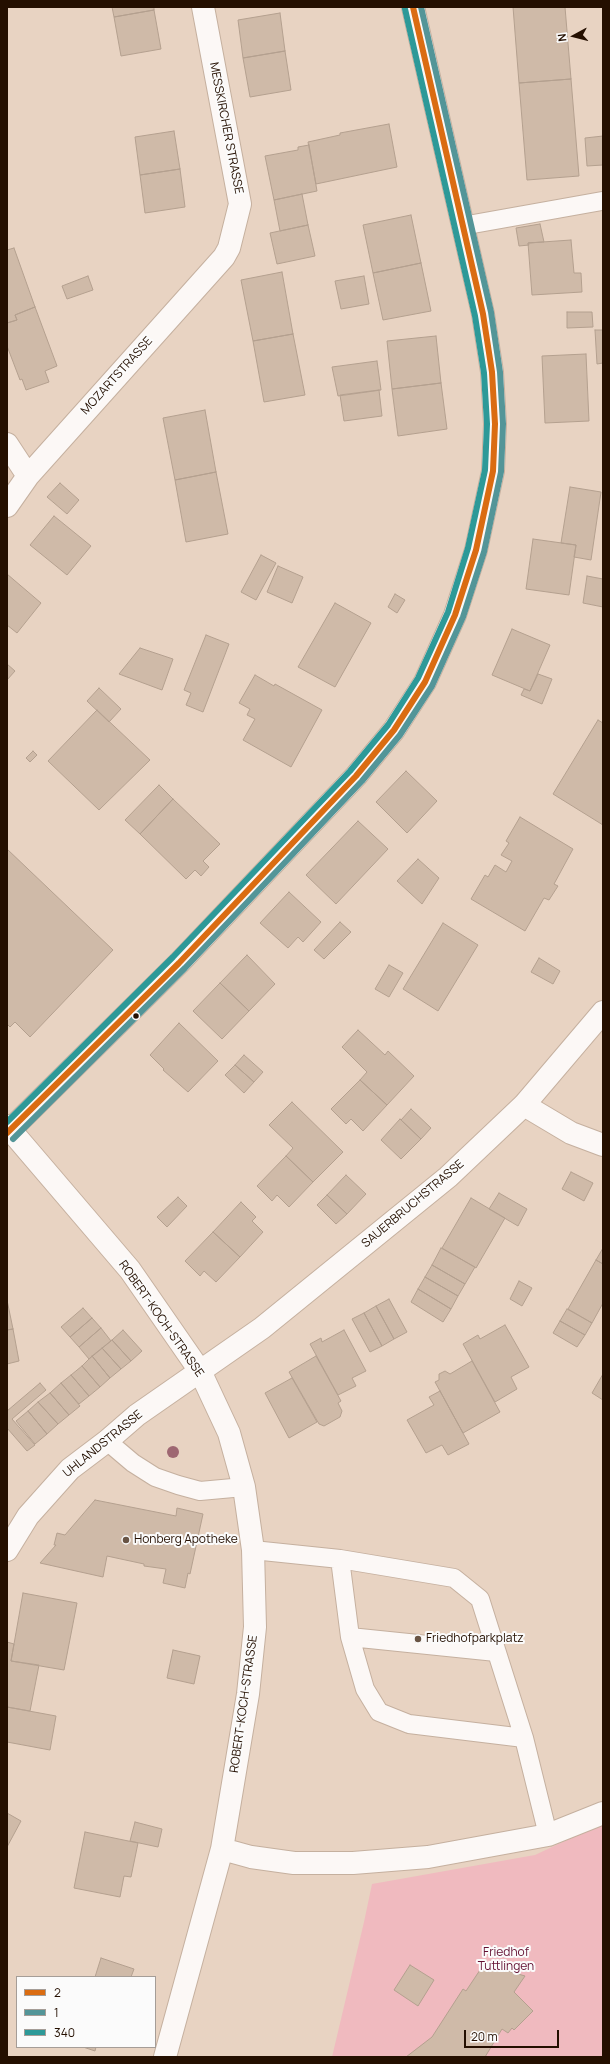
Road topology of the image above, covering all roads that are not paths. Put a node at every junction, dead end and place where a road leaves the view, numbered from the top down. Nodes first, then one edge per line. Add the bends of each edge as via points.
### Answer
1 (203, 7) edge
2 (413, 7) edge
3 (602, 201) dead end
4 (462, 226) junction
5 (229, 248) joint
6 (7, 444) edge
7 (28, 476) junction
8 (7, 506) edge
9 (603, 1012) edge
10 (524, 1106) junction
11 (8, 1130) edge
12 (603, 1145) edge
13 (200, 1371) junction
14 (107, 1441) junction
15 (244, 1487) junction
16 (7, 1550) edge
17 (253, 1550) junction
18 (340, 1559) junction
19 (350, 1637) junction
20 (496, 1652) junction
21 (524, 1738) junction
22 (603, 1814) edge
23 (548, 1835) junction
24 (222, 1849) junction
25 (165, 2057) edge

1 - 5 street, MESSKIRCHER STRASSE via 240,204
2 - 4 street
3 - 4 lane
4 - 11 street via 483,314 492,372 495,424 493,471 476,550 460,600 425,682 394,730 356,776 179,963
5 - 7 street, MOZARTSTRASSE via 224,257
6 - 7 street
7 - 8 street, MOZARTSTRASSE
9 - 10 street, SAUERBRUCHSTRASSE
10 - 12 street via 571,1133
10 - 13 street, SAUERBRUCHSTRASSE via 435,1187 262,1328
11 - 13 street, ROBERT-KOCH-STRASSE via 130,1270
13 - 14 street, UHLANDSTRASSE via 137,1415
13 - 15 street, ROBERT-KOCH-STRASSE via 229,1433
14 - 15 lane via 155,1477 178,1485 200,1491
14 - 16 street, UHLANDSTRASSE via 70,1469 28,1516
15 - 17 street, ROBERT-KOCH-STRASSE
17 - 18 lane
17 - 24 street, ROBERT-KOCH-STRASSE via 254,1627 248,1694
18 - 19 lane
18 - 20 lane via 454,1578 480,1599
19 - 20 lane
19 - 21 lane via 365,1689 379,1712 409,1724
20 - 21 lane
21 - 23 lane
22 - 23 street
23 - 24 street via 428,1857 353,1863 294,1863 251,1858
24 - 25 street, ROBERT-KOCH-STRASSE

